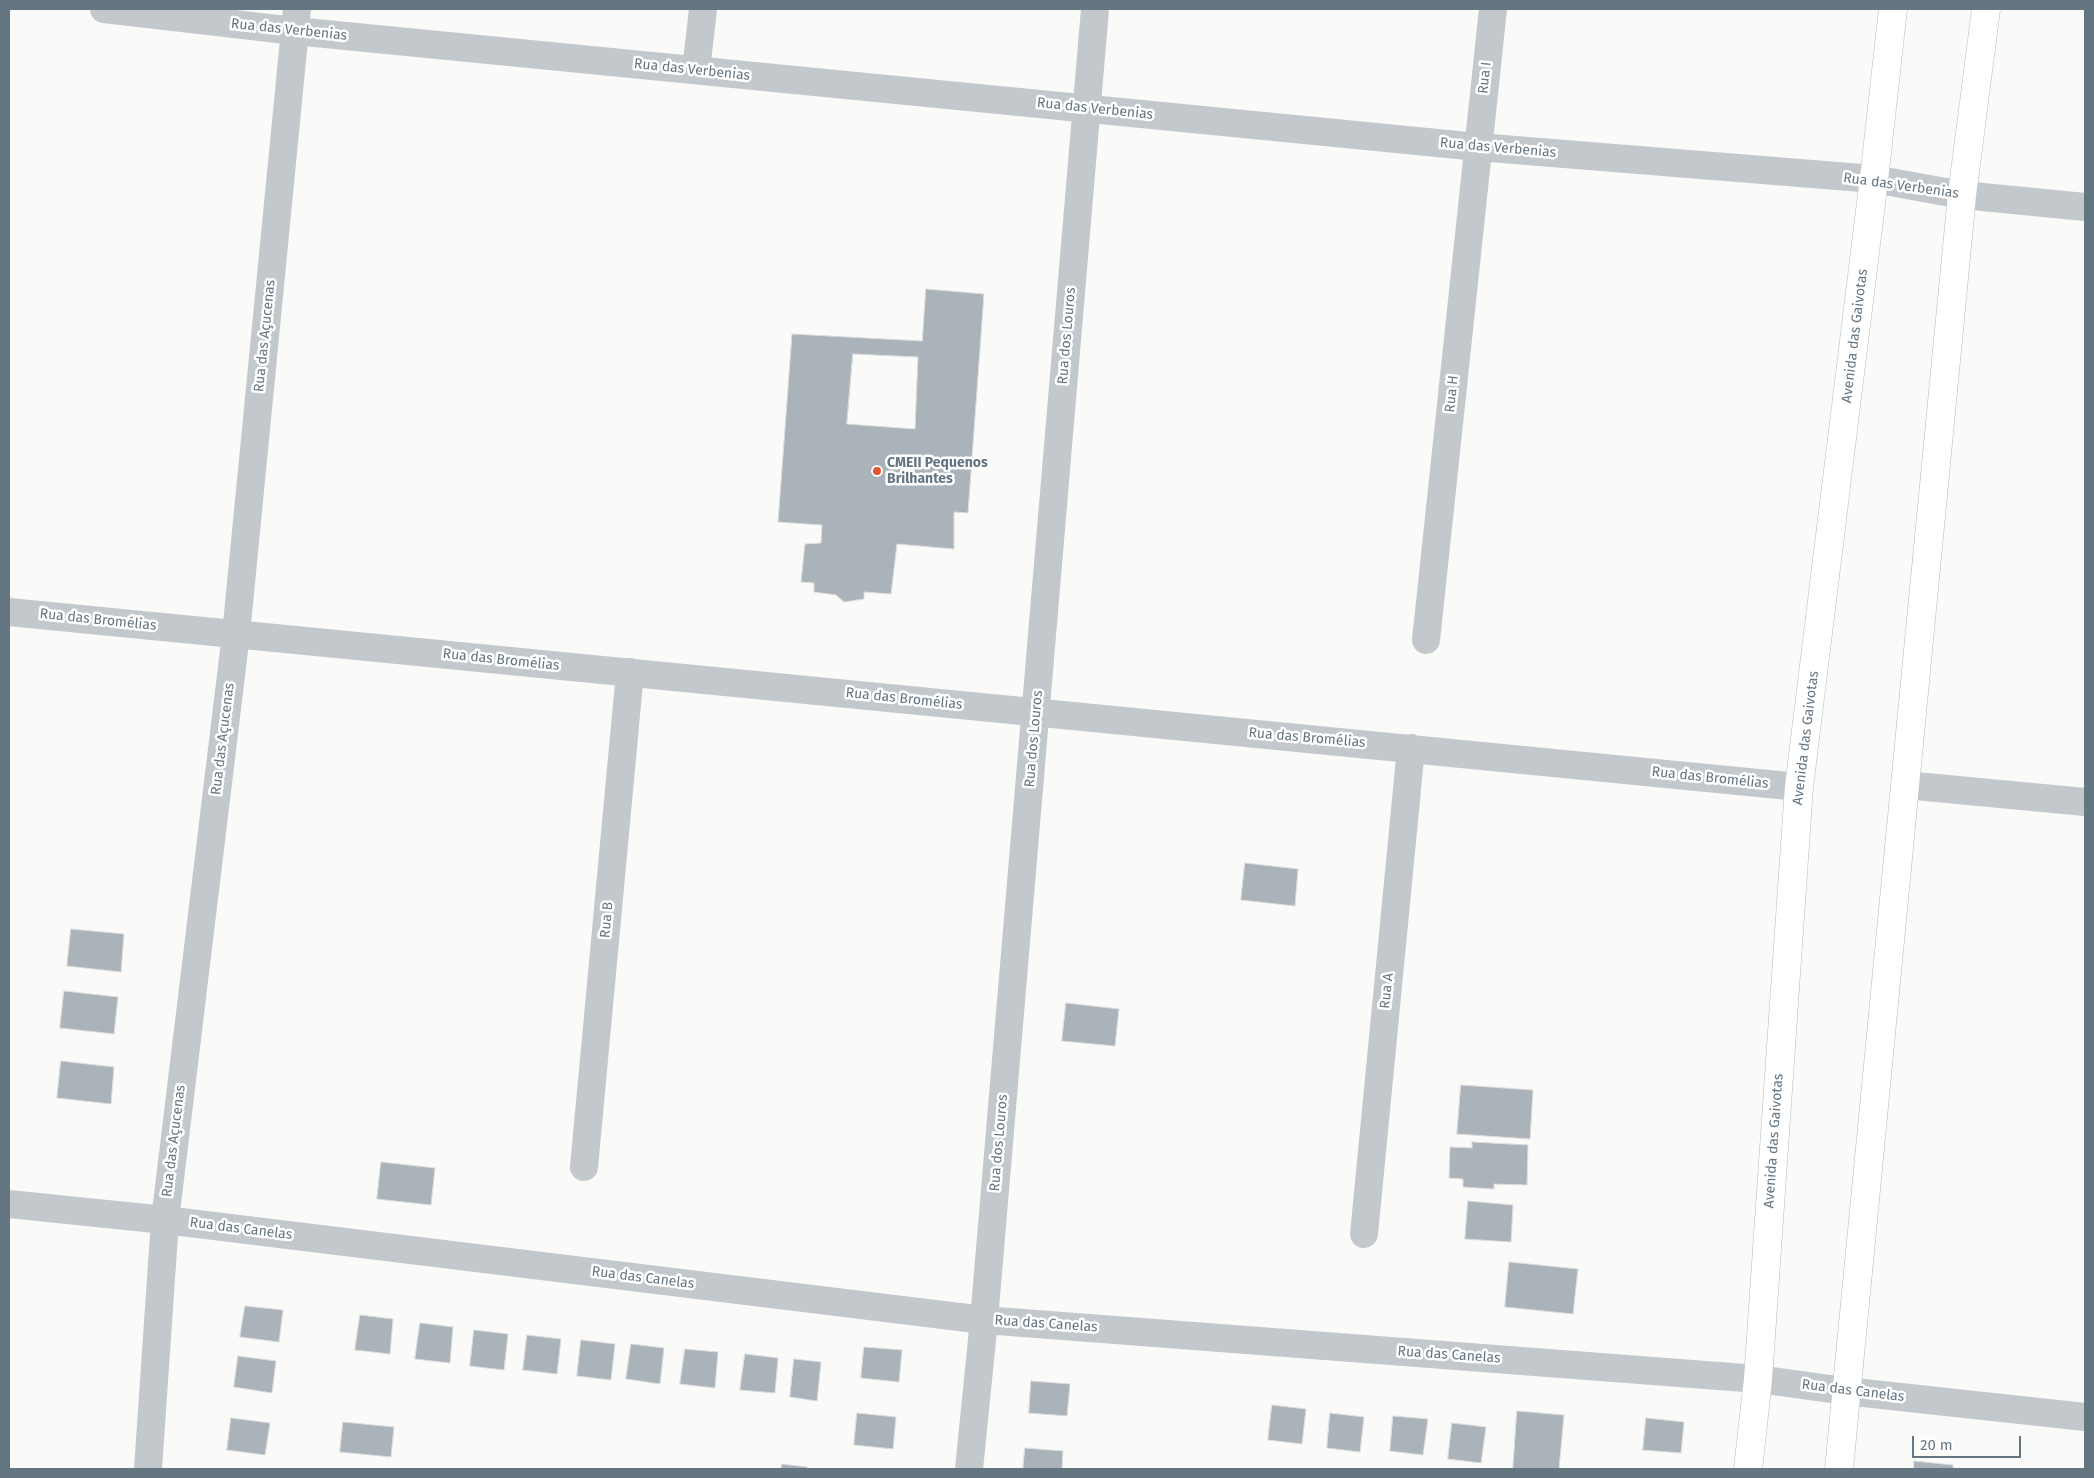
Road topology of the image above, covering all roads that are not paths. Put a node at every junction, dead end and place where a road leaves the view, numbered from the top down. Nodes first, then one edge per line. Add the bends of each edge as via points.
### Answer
1 (104, 9) edge
2 (703, 9) edge
3 (1095, 9) edge
4 (1492, 9) edge
5 (1893, 9) edge
6 (1986, 9) edge
7 (296, 20) edge
8 (696, 70) junction
9 (1086, 108) junction
10 (1478, 147) junction
11 (1874, 179) junction
12 (1962, 195) junction
13 (2085, 207) edge
14 (9, 612) edge
15 (236, 634) junction
16 (1426, 640) dead end
17 (630, 672) junction
18 (1036, 712) junction
19 (1411, 748) junction
20 (1905, 785) junction
21 (1799, 787) junction
22 (2085, 802) edge
23 (584, 1167) dead end
24 (9, 1204) edge
25 (165, 1220) junction
26 (1364, 1234) dead end
27 (984, 1320) junction
28 (1758, 1379) junction
29 (1846, 1391) junction
30 (2085, 1417) edge
31 (148, 1469) edge
32 (969, 1469) edge
33 (1748, 1469) edge
34 (1838, 1469) edge

1 - 7 street, Rua das Verbenias
2 - 8 street
3 - 9 street, Rua dos Louros
4 - 10 street, Rua I
5 - 11 street, Avenida das Gaivotas
6 - 12 street
7 - 8 street, Rua das Verbenias
7 - 15 street, Rua das Açucenas
8 - 9 street, Rua das Verbenias
9 - 10 street, Rua das Verbenias
9 - 18 street, Rua dos Louros
10 - 11 street, Rua das Verbenias
10 - 16 street, Rua H
11 - 12 street, Rua das Verbenias
11 - 21 street, Avenida das Gaivotas
12 - 13 street, Rua das Verbenias
12 - 20 street
14 - 15 street, Rua das Bromélias
15 - 17 street, Rua das Bromélias
15 - 25 street, Rua das Açucenas
17 - 18 street, Rua das Bromélias
17 - 23 street, Rua B
18 - 19 street, Rua das Bromélias
18 - 27 street, Rua dos Louros
19 - 21 street, Rua das Bromélias
19 - 26 street, Rua A
20 - 22 street
20 - 29 street
21 - 28 street, Avenida das Gaivotas
24 - 25 street, Rua das Canelas
25 - 27 street, Rua das Canelas
25 - 31 street, Rua das Açucenas
27 - 28 street, Rua das Canelas
27 - 32 street, Rua dos Louros
28 - 29 street, Rua das Canelas
28 - 33 street, Avenida das Gaivotas
29 - 30 street, Rua das Canelas
29 - 34 street

